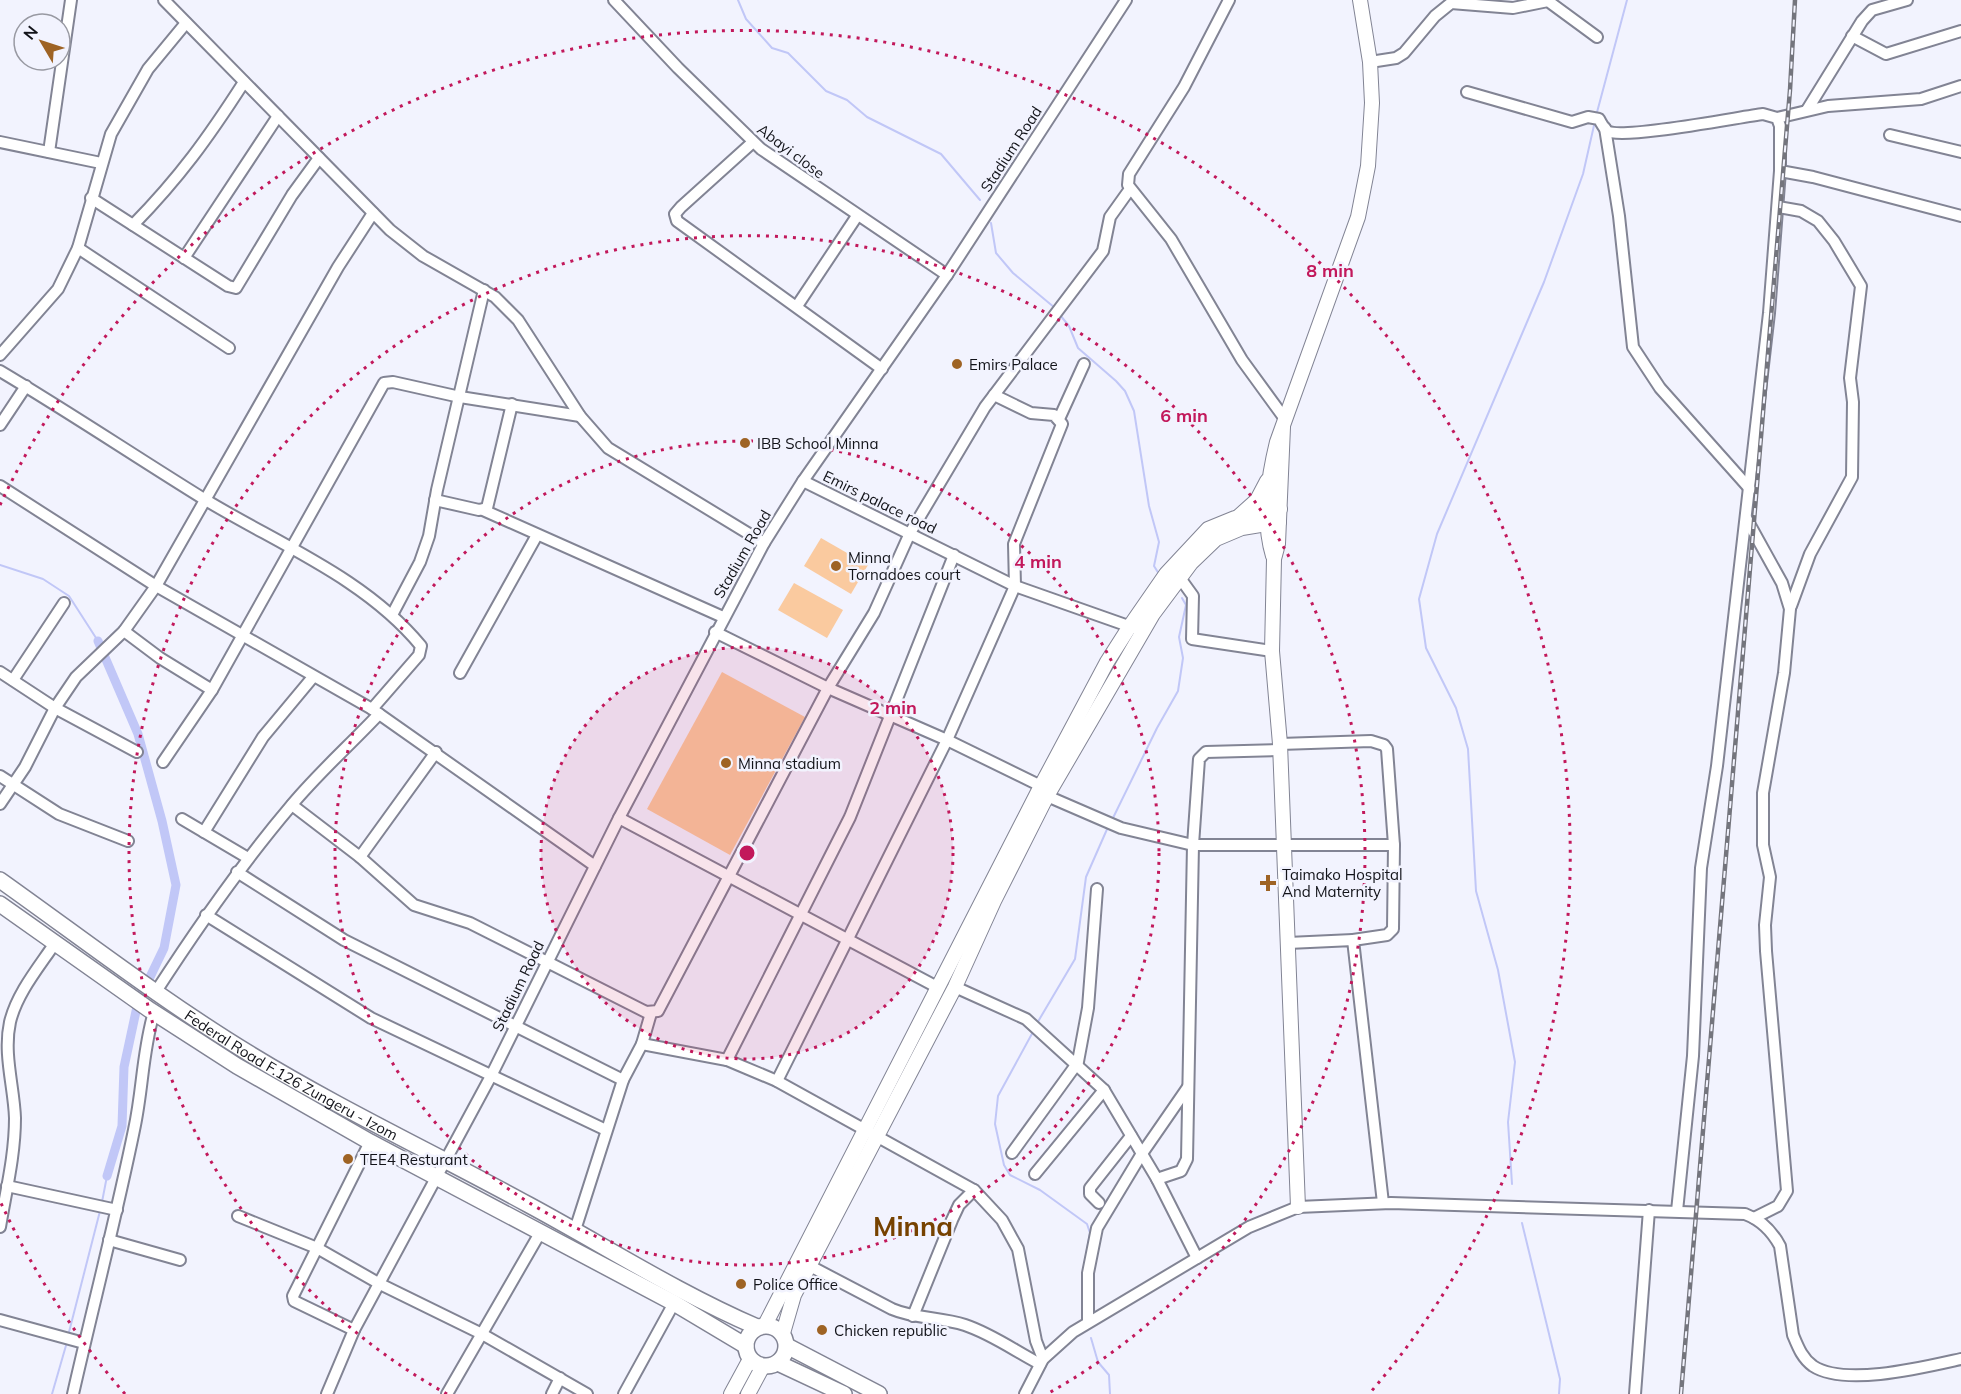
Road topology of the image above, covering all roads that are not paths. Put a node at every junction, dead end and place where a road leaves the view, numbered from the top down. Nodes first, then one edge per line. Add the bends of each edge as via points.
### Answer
1 (71, 0) edge
2 (164, 0) edge
3 (614, 0) edge
4 (1229, 0) edge
5 (1360, 0) edge
6 (1907, 0) edge
7 (1121, 2) edge
8 (186, 22) junction
9 (1961, 31) edge
10 (1852, 36) junction
11 (1597, 37) dead end
12 (1370, 63) junction
13 (244, 82) junction
14 (1961, 87) edge
15 (1467, 92) dead end
16 (1807, 110) junction
17 (278, 116) junction
18 (1777, 118) junction
19 (1597, 122) junction
20 (1890, 135) dead end
21 (0, 142) edge
22 (753, 142) junction
23 (49, 152) junction
24 (1961, 152) edge
25 (319, 158) junction
26 (101, 163) junction
27 (1780, 171) junction
28 (1130, 189) junction
29 (91, 198) junction
30 (1778, 207) junction
31 (373, 213) junction
32 (857, 216) junction
33 (1961, 216) edge
34 (133, 225) junction
35 (78, 248) junction
36 (184, 258) junction
37 (947, 274) junction
38 (484, 290) junction
39 (797, 306) junction
40 (229, 348) dead end
41 (0, 355) edge
42 (1084, 364) dead end
43 (882, 369) junction
44 (0, 371) edge
45 (26, 386) junction
46 (994, 395) junction
47 (460, 397) junction
48 (512, 404) junction
49 (580, 416) junction
50 (1059, 419) junction
51 (1284, 423) junction
52 (0, 425) edge
53 (1269, 477) junction
54 (803, 481) junction
55 (0, 486) edge
56 (1750, 489) junction
57 (204, 500) junction
58 (435, 500) junction
59 (483, 510) junction
60 (1273, 517) junction
61 (1235, 518) junction
62 (1746, 518) junction
63 (910, 533) junction
64 (537, 535) junction
65 (764, 543) junction
66 (290, 548) junction
67 (954, 555) junction
68 (1179, 578) junction
69 (156, 586) junction
70 (1015, 586) junction
71 (64, 603) dead end
72 (1790, 609) junction
73 (392, 615) junction
74 (723, 617) junction
75 (1136, 629) junction
76 (124, 631) junction
77 (715, 632) junction
78 (241, 635) junction
79 (1272, 651) junction
80 (0, 672) edge
81 (460, 673) dead end
82 (312, 677) junction
83 (13, 680) junction
84 (828, 688) junction
85 (212, 690) junction
86 (55, 708) junction
87 (376, 712) junction
88 (892, 716) junction
89 (947, 740) junction
90 (1280, 747) junction
91 (137, 752) dead end
92 (436, 752) junction
93 (163, 762) dead end
94 (0, 776) edge
95 (14, 784) junction
96 (1044, 791) junction
97 (0, 804) edge
98 (292, 804) junction
99 (619, 818) junction
100 (182, 819) dead end
101 (204, 832) junction
102 (128, 841) dead end
103 (1192, 845) junction
104 (1283, 845) junction
105 (1394, 845) junction
106 (360, 857) junction
107 (248, 858) junction
108 (595, 866) junction
109 (237, 872) junction
110 (729, 875) junction
111 (0, 880) edge
112 (1097, 889) dead end
113 (0, 904) edge
114 (37, 907) junction
115 (801, 914) junction
116 (206, 915) junction
117 (26, 922) junction
118 (847, 939) junction
119 (1353, 940) junction
120 (55, 943) junction
121 (1288, 943) junction
122 (547, 961) junction
123 (937, 987) junction
124 (955, 987) junction
125 (154, 992) junction
126 (152, 1011) junction
127 (651, 1013) junction
128 (515, 1027) junction
129 (642, 1044) junction
130 (727, 1060) junction
131 (1076, 1066) junction
132 (490, 1076) junction
133 (623, 1080) junction
134 (777, 1081) junction
135 (1188, 1087) junction
136 (1104, 1090) junction
137 (606, 1130) junction
138 (870, 1133) junction
139 (1131, 1136) junction
140 (370, 1142) junction
141 (1012, 1153) dead end
142 (1141, 1155) junction
143 (446, 1160) junction
144 (1035, 1174) dead end
145 (437, 1177) junction
146 (1157, 1179) junction
147 (7, 1186) junction
148 (974, 1190) junction
149 (1099, 1203) dead end
150 (1383, 1203) junction
151 (1298, 1207) junction
152 (112, 1209) junction
153 (1649, 1210) junction
154 (1677, 1211) junction
155 (238, 1216) dead end
156 (1754, 1218) junction
157 (0, 1227) edge
158 (575, 1230) junction
159 (540, 1233) junction
160 (109, 1240) junction
161 (317, 1248) junction
162 (1197, 1258) junction
163 (180, 1260) dead end
164 (810, 1266) junction
165 (380, 1284) junction
166 (674, 1303) junction
167 (914, 1316) junction
168 (0, 1320) edge
169 (1088, 1322) junction
170 (761, 1326) junction
171 (354, 1330) junction
172 (482, 1334) junction
173 (785, 1339) junction
174 (79, 1342) junction
175 (759, 1359) junction
176 (1961, 1359) edge
177 (1041, 1362) junction
178 (560, 1378) junction
179 (73, 1394) edge
180 (327, 1394) edge
181 (447, 1394) edge
182 (552, 1394) edge
183 (587, 1394) edge
184 (624, 1394) edge
185 (731, 1394) edge
186 (748, 1394) edge
187 (844, 1394) edge
188 (879, 1394) edge
189 (1025, 1394) edge
190 (1635, 1394) edge

1 - 23 street
2 - 8 street
3 - 22 street, Abayi close
4 - 28 street via 1184,87 1127,179
5 - 12 street
6 - 10 street via 1872,10
7 - 37 street, Stadium Road
8 - 13 street
8 - 26 street via 130,97
9 - 10 street via 1886,54
10 - 16 street
11 - 12 street via 1548,1 1513,8 1460,2 1444,7 1404,53
12 - 51 street via 1368,166 1358,218
13 - 17 street
13 - 34 street via 203,146
14 - 16 street via 1921,99
15 - 19 street via 1572,122
16 - 18 street
17 - 25 street
17 - 36 street
18 - 19 street via 1763,114 1627,133 1613,132
18 - 27 street
19 - 56 street via 1619,216 1633,347 1660,388
20 - 24 street
21 - 23 street
22 - 32 street, Abayi close
22 - 39 street via 675,214 677,221
23 - 26 street
25 - 31 street
25 - 36 street via 236,288
26 - 29 street
27 - 30 street
27 - 33 street
28 - 46 street via 1110,217 1103,251
28 - 51 street via 1171,239
29 - 34 street
29 - 35 street
30 - 56 street
30 - 72 street via 1801,211 1818,221 1861,286 1850,378 1852,477 1806,563
31 - 38 street via 423,256
31 - 57 street
32 - 37 street, Abayi close
32 - 39 street
34 - 36 street
35 - 40 street
35 - 41 street via 58,289
37 - 43 street, Stadium Road
38 - 47 street
38 - 49 street via 519,320
39 - 43 street
42 - 50 street
43 - 54 street, Stadium Road
44 - 45 street
45 - 52 street
45 - 57 street
46 - 50 street via 1025,411
46 - 63 street
47 - 48 street
47 - 58 street
47 - 66 street via 384,383
48 - 49 street
48 - 59 street via 490,502
49 - 65 street via 608,448
50 - 70 street via 1060,431 1014,544
51 - 53 street
51 - 60 street
53 - 60 street
53 - 61 street via 1257,500
54 - 63 street, Emirs palace road
54 - 65 street, Stadium Road
55 - 69 street
56 - 62 street
57 - 66 street
57 - 69 street
58 - 59 street
58 - 73 street via 420,562
59 - 64 street
60 - 61 street
60 - 68 street via 1216,539
60 - 79 street via 1268,538 1274,559
61 - 75 street via 1214,526 1166,574
62 - 72 street via 1782,583
62 - 154 street via 1701,868 1693,1056
63 - 67 street, Emirs palace road
63 - 84 street via 874,613
64 - 74 street
64 - 81 street
65 - 74 street, Stadium Road
66 - 73 street
66 - 78 street
67 - 70 street, Emirs palace road
67 - 88 street
68 - 75 street
68 - 79 street via 1193,596 1192,639
69 - 76 street
69 - 78 street
70 - 75 street, Emirs palace road
70 - 89 street
71 - 83 street
72 - 156 street via 1761,824 1770,878 1766,951 1787,1191 1779,1206
73 - 87 street via 421,646 419,655
74 - 77 street, Stadium Road
75 - 96 street
76 - 85 street
76 - 86 street via 80,672
77 - 84 street
77 - 99 street, Stadium Road
78 - 82 street
78 - 85 street
79 - 90 street
80 - 83 street
82 - 87 street
82 - 101 street via 263,737
83 - 86 street
84 - 88 street
84 - 110 street
85 - 93 street
86 - 91 street
86 - 95 street
87 - 92 street
87 - 98 street
88 - 89 street
88 - 115 street via 850,817
89 - 96 street
89 - 118 street
90 - 103 street via 1201,755
90 - 104 street
90 - 105 street via 1371,741 1384,745
92 - 106 street
92 - 108 street
94 - 95 street
95 - 97 street
95 - 102 street via 66,818
96 - 103 street via 1121,828
96 - 123 street
96 - 124 street
98 - 106 street
98 - 107 street
99 - 108 street, Stadium Road
99 - 110 street
100 - 101 street
101 - 107 street
103 - 104 street
103 - 135 street
104 - 105 street
104 - 121 street
105 - 119 street via 1393,929 1387,935
106 - 122 street via 414,905 470,923
107 - 109 street
108 - 122 street, Stadium Road
109 - 116 street
109 - 128 street via 344,940
110 - 115 street
110 - 127 street via 662,1006
111 - 114 main road, Federal Road F.126 Zungeru - Izom
112 - 131 street via 1088,1008
113 - 117 main road, Federal Road F.126 Zungeru - Izom
114 - 117 main road
114 - 125 main road, Federal Road F.126 Zungeru - Izom
115 - 118 street
115 - 130 street
116 - 125 street
116 - 132 street via 371,1018
117 - 120 main road, Federal Road F.126 Zungeru - Izom
118 - 123 street
118 - 134 street
119 - 121 street
119 - 150 street
120 - 126 main road, Federal Road F.126 Zungeru - Izom
120 - 147 street via 20,997 10,1022 8,1046 15,1117
121 - 151 street
122 - 127 street
122 - 128 street, Stadium Road
123 - 138 street
124 - 131 street via 1026,1019
124 - 138 street
125 - 143 main road, Federal Road F.126 Zungeru - Izom via 312,1090
126 - 140 main road, Federal Road F.126 Zungeru - Izom via 237,1066
126 - 152 street via 143,1051 140,1100
127 - 129 street
128 - 132 street, Stadium Road
128 - 133 street
129 - 130 street
129 - 133 street
130 - 134 street
131 - 136 street
131 - 141 street
132 - 137 street
132 - 143 street, Stadium Road
133 - 137 street
134 - 138 street
135 - 142 street
135 - 146 street via 1187,1159 1180,1171
136 - 139 street
136 - 144 street
137 - 158 street
138 - 148 street
138 - 164 street
138 - 170 street
139 - 142 street
139 - 149 street via 1090,1188 1090,1194
140 - 145 main road, Federal Road F.126 Zungeru - Izom
140 - 161 street
142 - 146 street
142 - 169 street via 1097,1228 1088,1273
143 - 145 street, Stadium Road
143 - 158 main road, Federal Road F.126 Zungeru - Izom
145 - 159 main road, Federal Road F.126 Zungeru - Izom
145 - 165 street, Stadium Road
146 - 162 street
147 - 152 street
147 - 157 street
148 - 167 street via 959,1205
148 - 177 street via 1002,1220 1018,1249
150 - 151 street
150 - 153 street
151 - 162 street via 1249,1227
152 - 160 street
153 - 154 street
153 - 190 street
154 - 156 street via 1728,1212
155 - 161 street
156 - 176 street via 1775,1235 1780,1246 1793,1335 1802,1354 1815,1367 1848,1375
158 - 170 main road, Federal Road F.126 Zungeru - Izom via 704,1303
159 - 166 main road, Federal Road F.126 Zungeru - Izom
159 - 172 street
160 - 163 street
160 - 174 street
161 - 165 street
161 - 171 street via 294,1301
162 - 169 street
164 - 167 street via 892,1309
164 - 173 street via 794,1295
165 - 171 street, Stadium Road
165 - 172 street
166 - 175 main road, Federal Road F.126 Zungeru - Izom
166 - 184 street
167 - 177 street via 963,1324
168 - 174 street
169 - 177 street via 1052,1348
170 - 173 main road via 772,1326
170 - 175 main road via 749,1335
171 - 180 street, Stadium Road
172 - 178 street
172 - 181 street
173 - 175 main road via 783,1358
173 - 188 main road
174 - 179 street
175 - 185 street
175 - 186 street
175 - 187 main road, Federal Road F.126 Zungeru - Izom
177 - 189 street
178 - 182 street
178 - 183 street

